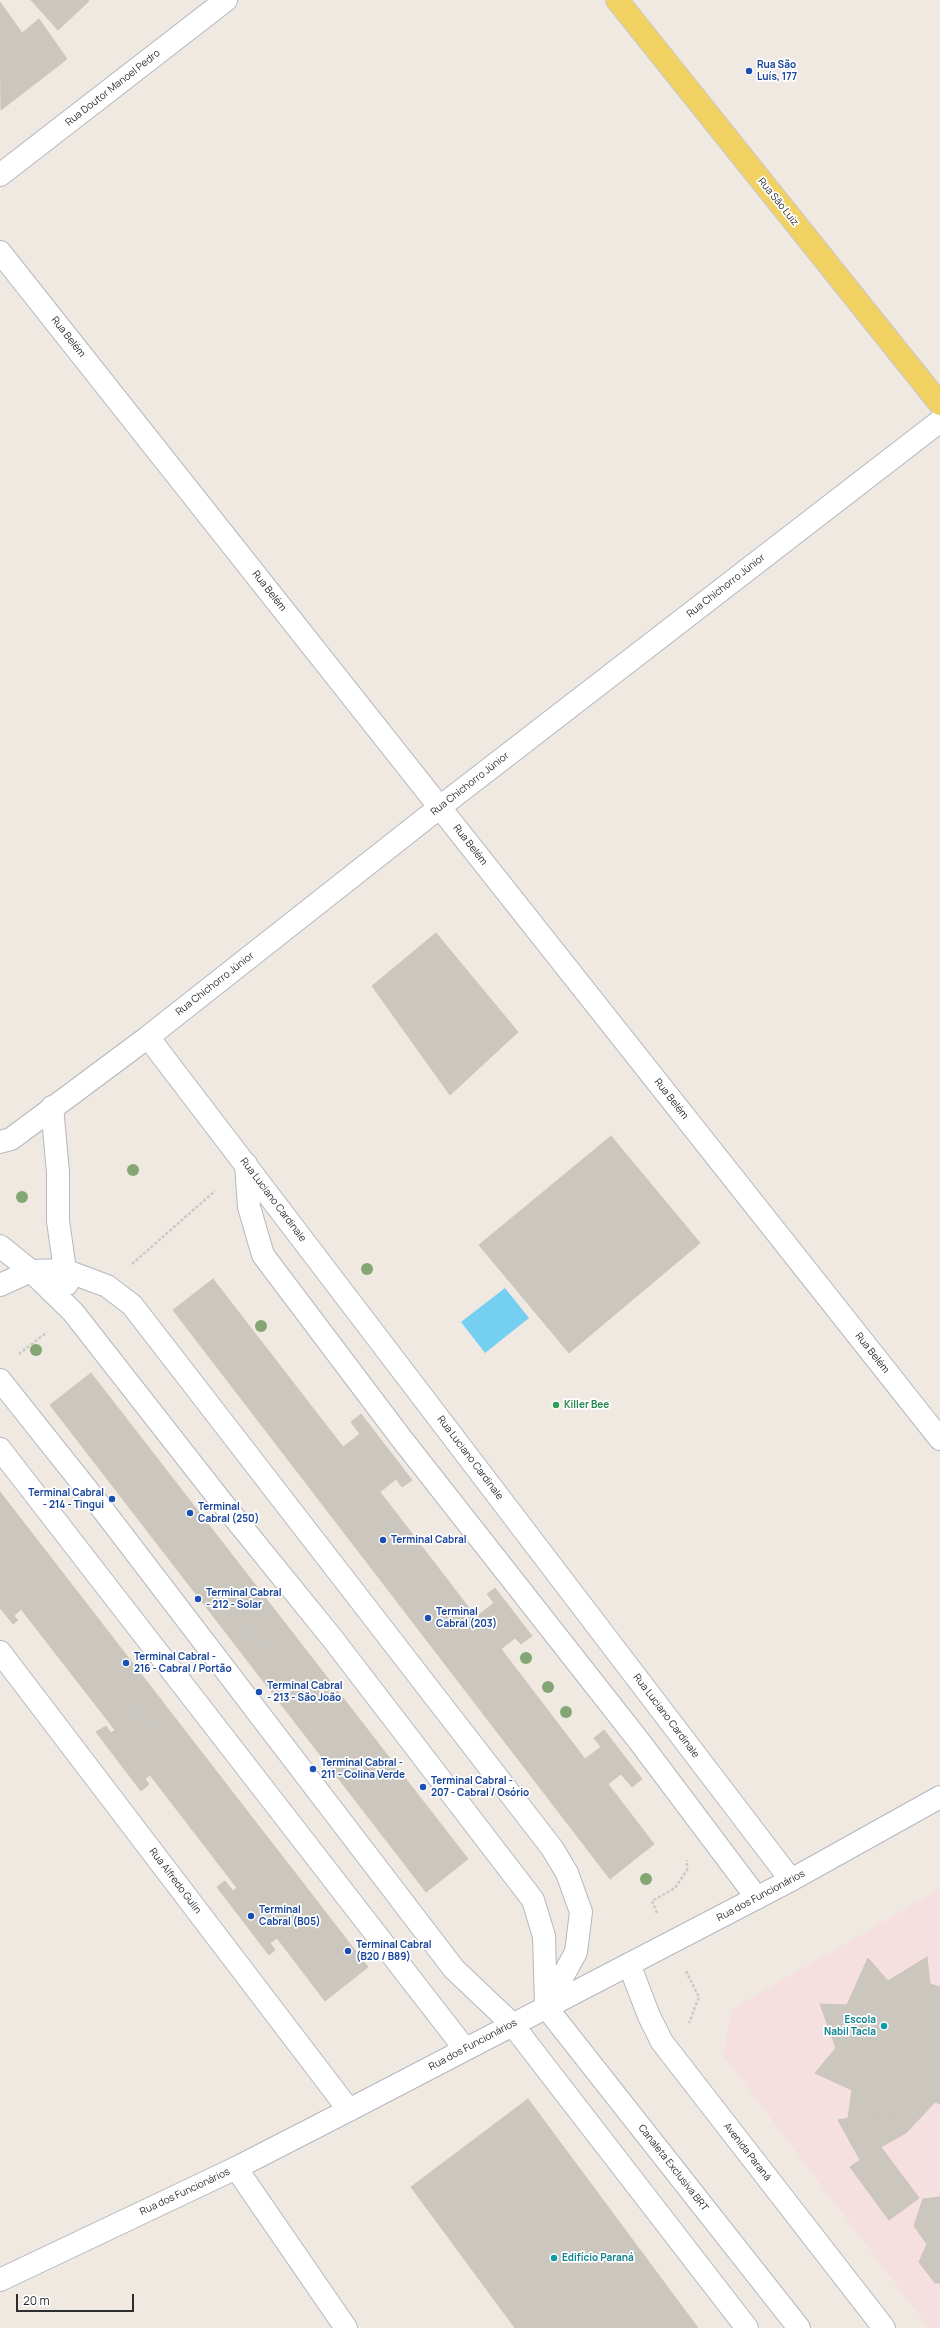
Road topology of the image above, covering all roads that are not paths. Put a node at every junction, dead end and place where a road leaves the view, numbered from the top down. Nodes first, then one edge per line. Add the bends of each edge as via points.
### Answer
1 (226, 0) edge
2 (616, 0) edge
3 (0, 175) edge
4 (0, 252) edge
5 (940, 404) edge
6 (940, 421) edge
7 (440, 807) junction
8 (148, 1037) junction
9 (52, 1107) junction
10 (4, 1143) edge
11 (246, 1164) junction
12 (0, 1246) edge
13 (64, 1270) junction
14 (31, 1271) junction
15 (0, 1285) edge
16 (73, 1312) junction
17 (0, 1380) edge
18 (940, 1439) edge
19 (0, 1449) edge
20 (0, 1652) edge
21 (940, 1796) edge
22 (791, 1880) junction
23 (757, 1898) junction
24 (629, 1964) junction
25 (546, 2007) junction
26 (512, 2024) junction
27 (465, 2049) junction
28 (349, 2110) junction
29 (236, 2168) junction
30 (0, 2280) edge
31 (346, 2328) edge
32 (746, 2328) edge
33 (799, 2328) edge
34 (884, 2328) edge

1 - 3 street, Rua Doutor Manoel Pedro
2 - 5 main road, Rua São Luiz
4 - 7 street, Rua Belém
6 - 7 street, Rua Chichorro Júnior
7 - 8 street, Rua Chichorro Júnior
7 - 18 street, Rua Belém
8 - 9 street, Rua Chichorro Júnior
8 - 11 street, Rua Luciano Cardinale
9 - 10 street, Rua Chichorro Júnior
9 - 13 street via 58,1172 58,1221
11 - 22 street, Rua Luciano Cardinale
11 - 23 street via 249,1207 263,1254 400,1438 639,1741
12 - 14 street
13 - 14 street
13 - 16 street
13 - 25 street via 107,1286 132,1304 552,1848 567,1873 581,1912 576,1952
14 - 15 street
14 - 16 street
16 - 25 street via 332,1638 533,1900 544,1936
17 - 26 street via 97,1502 454,1969
19 - 27 street
20 - 28 street, Rua Alfredo Gulin
21 - 22 street, Rua dos Funcionários
22 - 23 street, Rua dos Funcionários
23 - 24 street, Rua dos Funcionários
24 - 25 street, Rua dos Funcionários
24 - 34 street, Avenida Paraná via 662,2042
25 - 26 street, Rua dos Funcionários
25 - 33 street, Canaleta Exclusiva BRT
26 - 27 street, Rua dos Funcionários
26 - 32 street
27 - 28 street, Rua dos Funcionários
28 - 29 street, Rua dos Funcionários
29 - 30 street, Rua dos Funcionários
29 - 31 street

